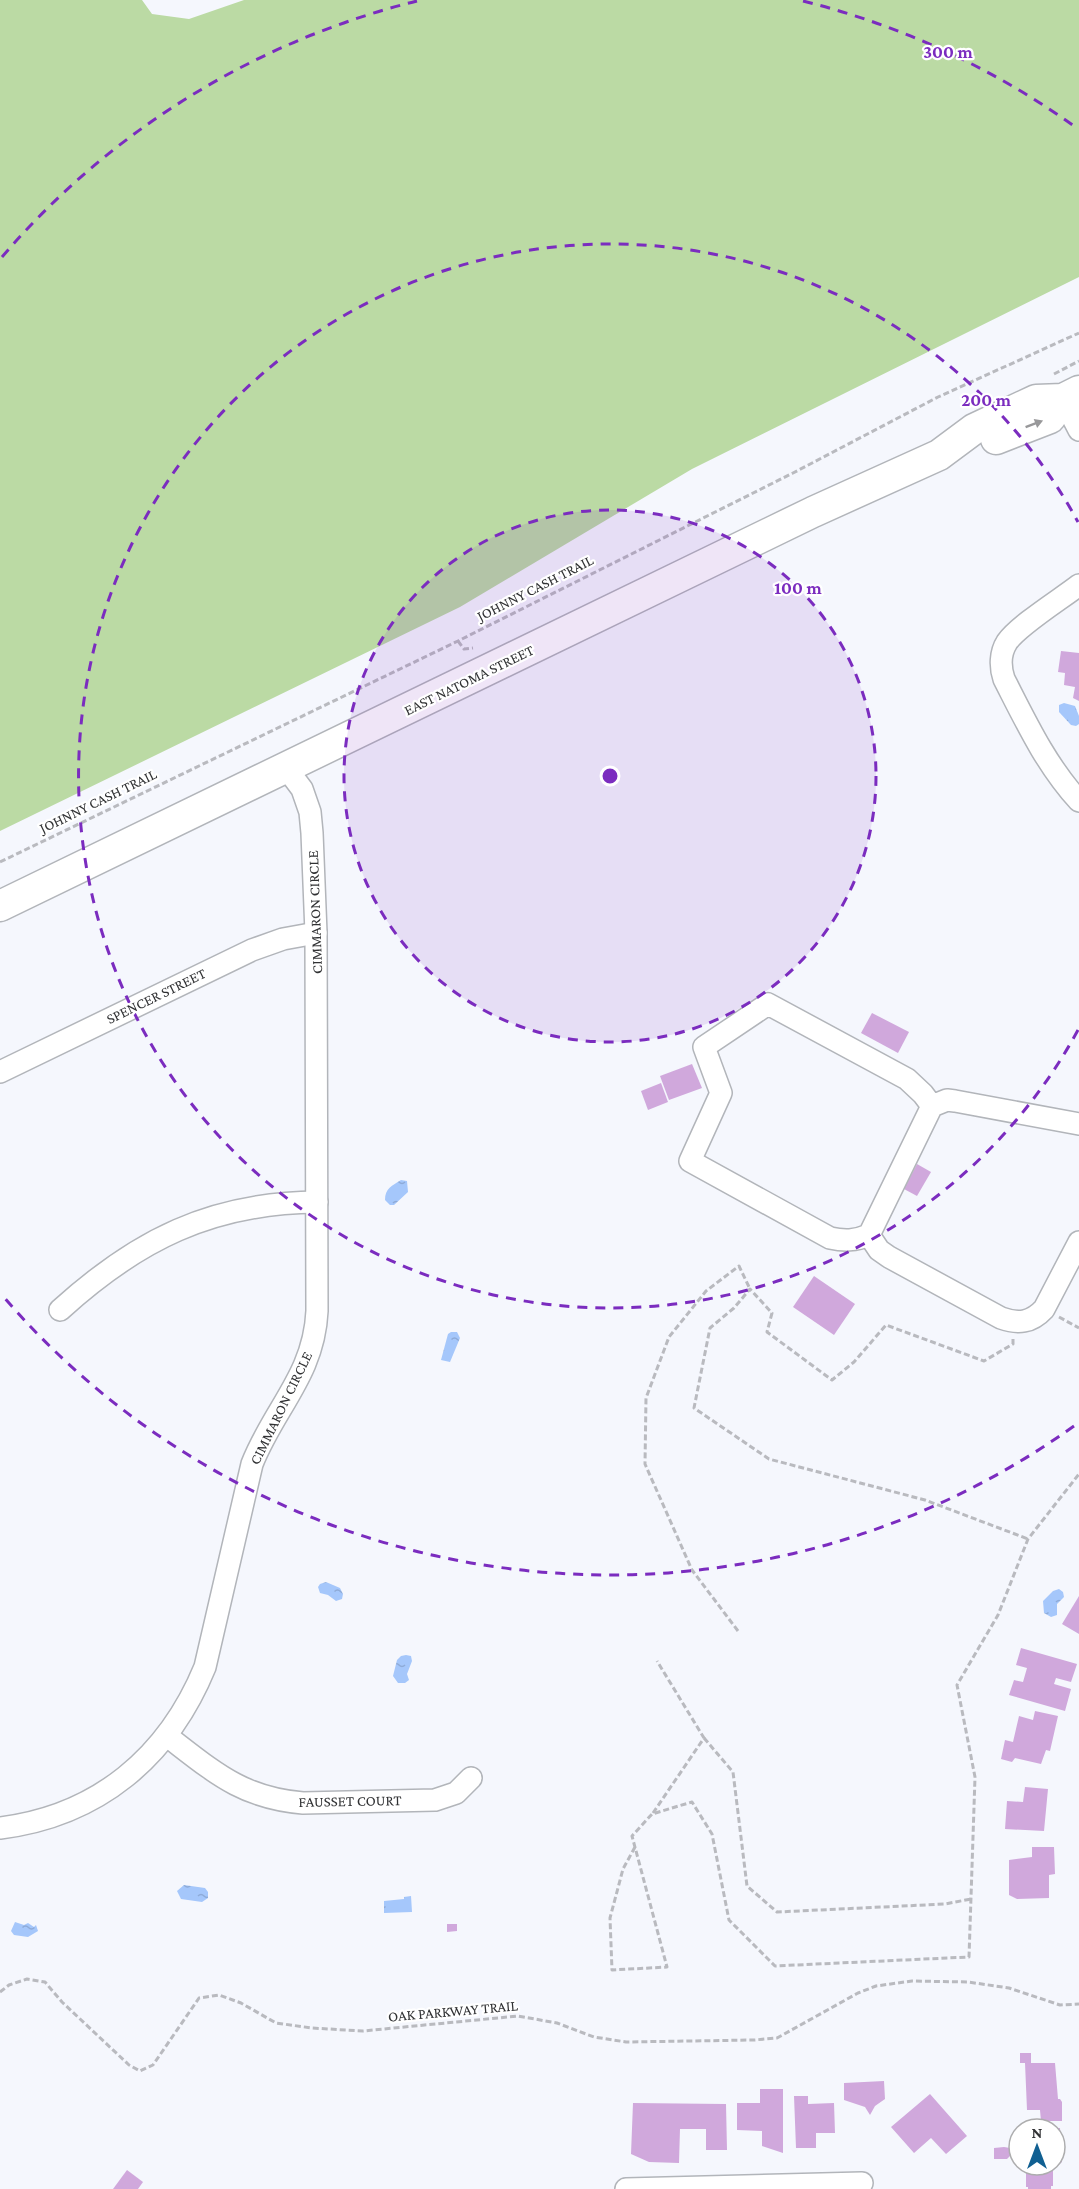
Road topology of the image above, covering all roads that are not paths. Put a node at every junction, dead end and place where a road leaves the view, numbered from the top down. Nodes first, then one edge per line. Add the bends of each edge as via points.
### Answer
1 (1071, 394) edge
2 (1079, 430) edge
3 (1079, 585) edge
4 (287, 769) junction
5 (1079, 801) edge
6 (0, 906) edge
7 (316, 933) junction
8 (0, 1072) edge
9 (932, 1106) junction
10 (1079, 1124) edge
11 (317, 1202) junction
12 (869, 1235) junction
13 (1079, 1242) edge
14 (60, 1310) dead end
15 (167, 1736) junction
16 (471, 1778) dead end
17 (0, 1828) edge
18 (862, 2182) dead end
19 (665, 2188) edge
20 (626, 2189) edge

1 - 2 street
1 - 4 main road, EAST NATOMA STREET via 1036,400 974,429 939,455 813,512
3 - 5 street via 1016,632 1007,643 1001,663 1004,679 1042,754
4 - 6 main road, EAST NATOMA STREET
4 - 7 street, CIMMARON CIRCLE via 302,789 310,812
7 - 8 street, SPENCER STREET via 252,950
7 - 11 street, CIMMARON CIRCLE
9 - 10 street via 947,1100
9 - 12 street
9 - 12 street via 907,1079 768,1004 704,1047 721,1093 690,1161 830,1238 844,1241
11 - 14 street via 246,1208 185,1226 117,1262
11 - 15 street, CIMMARON CIRCLE via 313,1343 301,1376 252,1464 205,1666
12 - 13 street via 888,1257 1014,1323 1027,1322 1044,1310
15 - 16 street, FAUSSET COURT via 223,1779 254,1794 286,1802 435,1800 456,1793
15 - 17 street, CIMMARON CIRCLE via 144,1762 92,1800 45,1819
18 - 19 street
19 - 20 street

